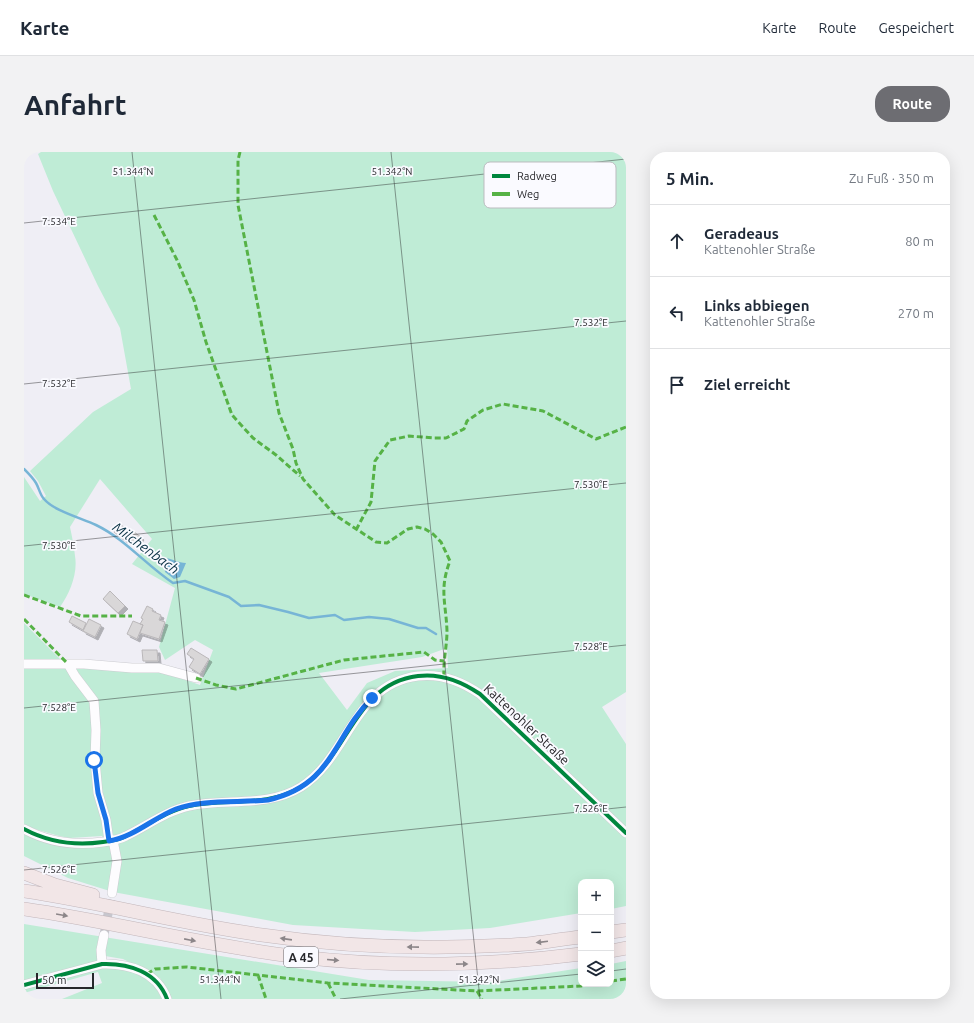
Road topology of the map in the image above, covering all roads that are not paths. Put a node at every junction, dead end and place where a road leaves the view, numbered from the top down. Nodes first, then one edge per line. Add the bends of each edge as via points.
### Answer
1 (24, 664) edge
2 (68, 664) junction
3 (196, 678) dead end
4 (24, 829) edge
5 (626, 833) edge
6 (111, 841) junction
7 (24, 873) edge
8 (24, 891) edge
9 (112, 893) tunnel mouth
10 (24, 909) edge
11 (131, 910) junction
12 (626, 930) edge
13 (614, 932) edge
14 (104, 935) tunnel mouth
15 (578, 937) edge
16 (626, 948) edge
17 (614, 950) edge
18 (578, 954) edge
19 (102, 964) junction
20 (24, 985) edge
21 (167, 999) edge

1 - 2 street
2 - 3 street via 159,668
2 - 6 street via 94,701 98,793
4 - 6 street, Kattenohler Straße via 44,838 65,843
5 - 6 street, Kattenohler Straße via 480,694 453,679 423,676 399,681 378,693 362,710 321,771 291,792 268,800 205,804 178,809
6 - 9 street via 117,861
7 - 11 highway via 55,885 117,900
8 - 11 highway, A 45
10 -> 18 highway, A 45 via 204,943 352,962 477,964 530,961
15 -> 11 highway, A 45 via 528,944 444,948 353,945 260,935
12 - 13 highway
14 - 19 street
16 - 17 highway
19 - 20 street
19 - 21 street via 139,969 162,987

